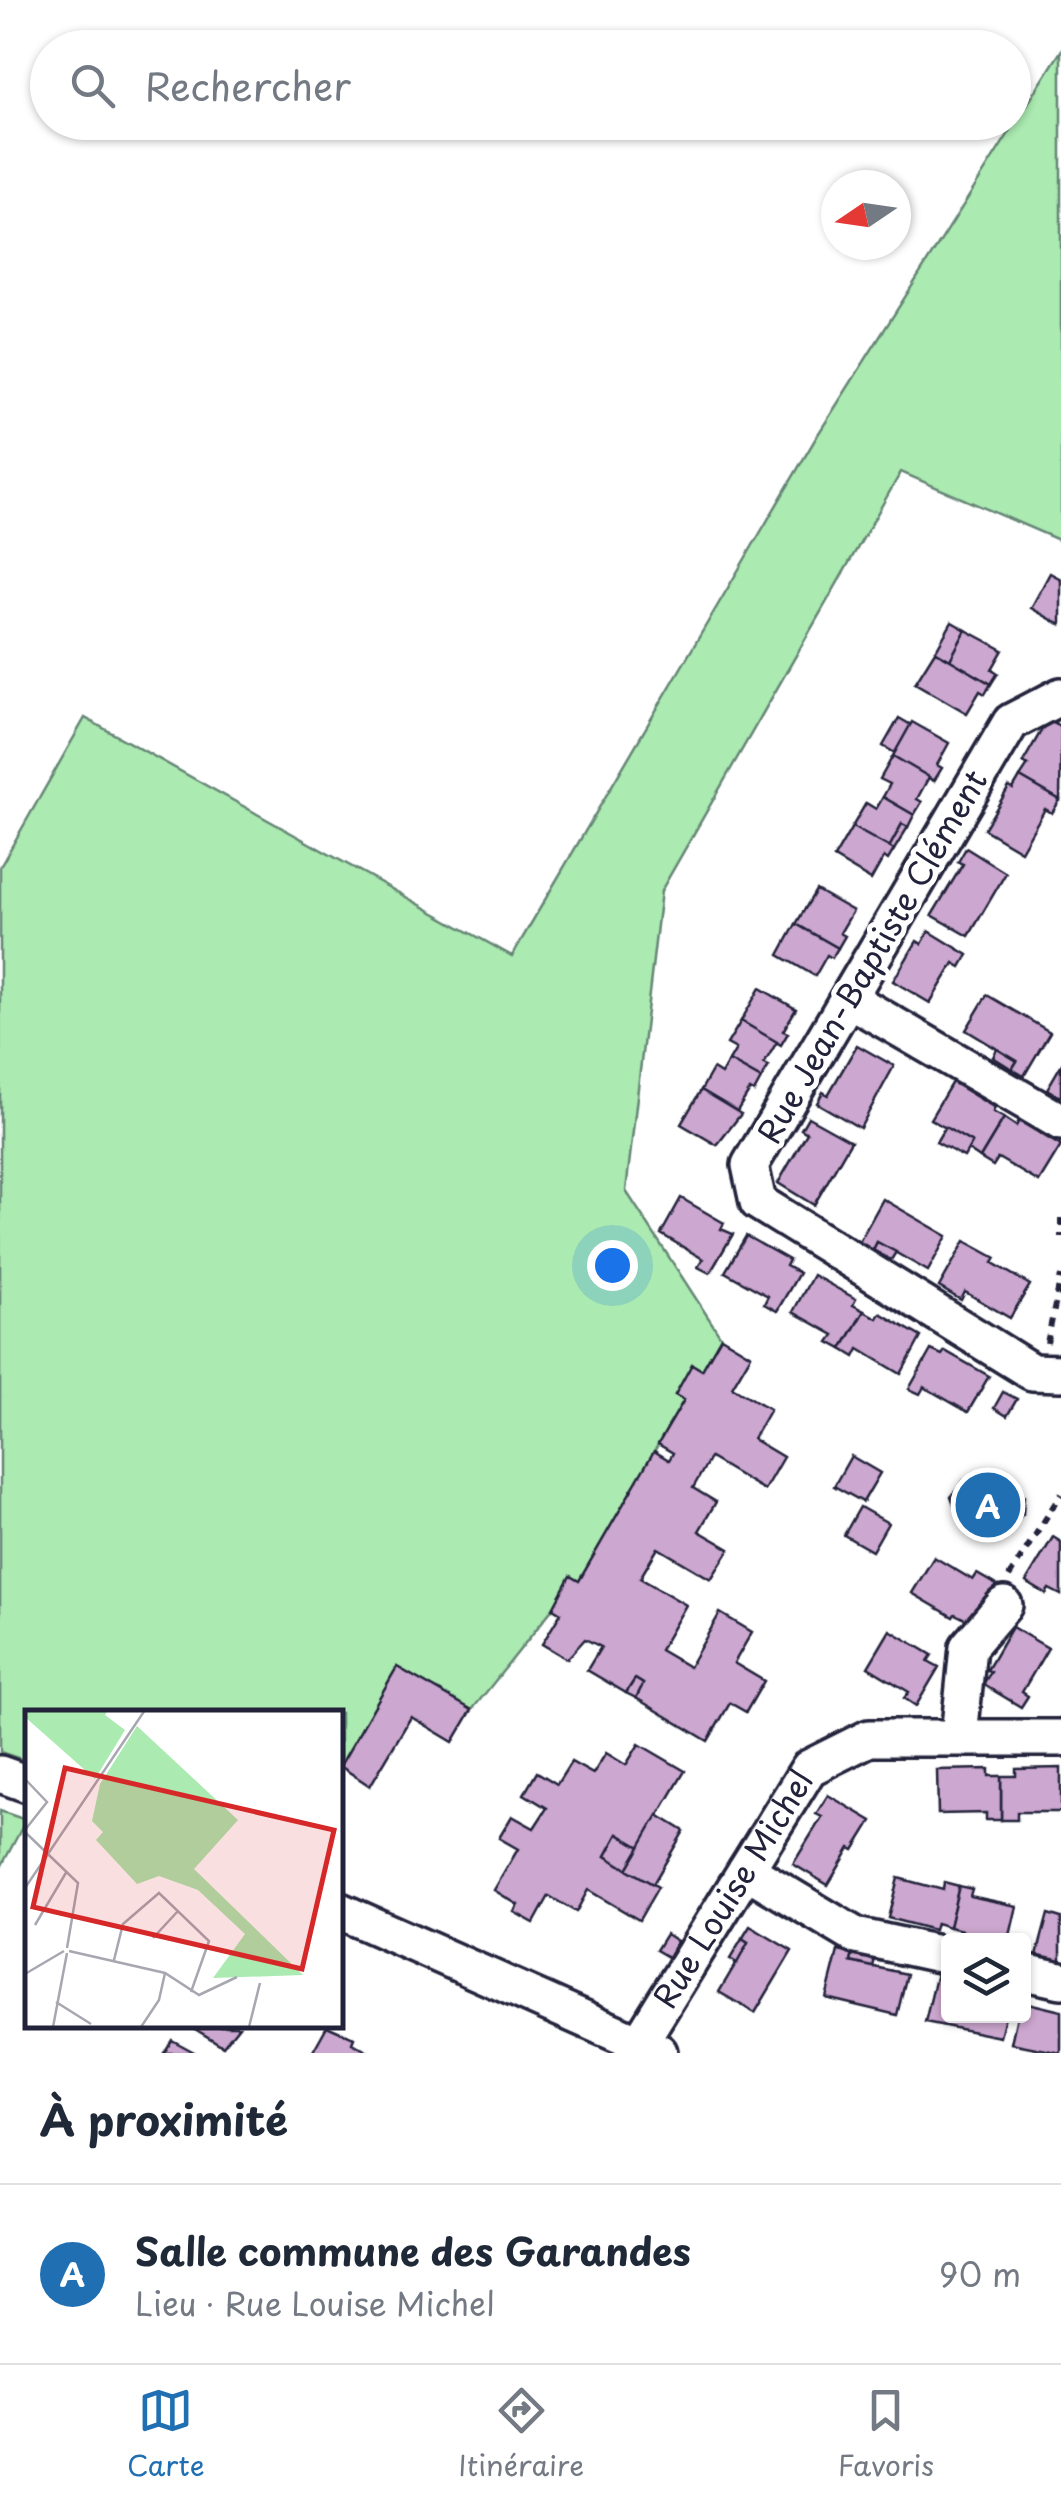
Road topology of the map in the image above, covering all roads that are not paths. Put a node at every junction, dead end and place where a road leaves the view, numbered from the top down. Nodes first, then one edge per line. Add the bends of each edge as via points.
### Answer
1 (1061, 696) edge
2 (849, 999) junction
3 (1061, 1122) edge
4 (1051, 1372) edge
5 (1004, 1605) road end
6 (959, 1737) junction
7 (1061, 1738) edge
8 (0, 1774) edge
9 (25, 1783) edge
10 (746, 1870) junction
11 (342, 1912) edge
12 (941, 1954) edge
13 (1031, 1974) edge
14 (1061, 1980) edge
15 (644, 2050) edge

1 - 2 street, Rue Jean-Baptiste Clément via 1011,722
2 - 3 street
2 - 4 street, Rue Jean-Baptiste Clément via 750,1165 758,1202 1032,1372
5 - 6 street via 968,1646
6 - 7 street, Rue Louise Michel
6 - 10 street, Rue Louise Michel via 868,1738 809,1768
8 - 9 street
10 - 12 street via 856,1936
10 - 15 street, Rue Louise Michel
11 - 15 street
13 - 14 street

